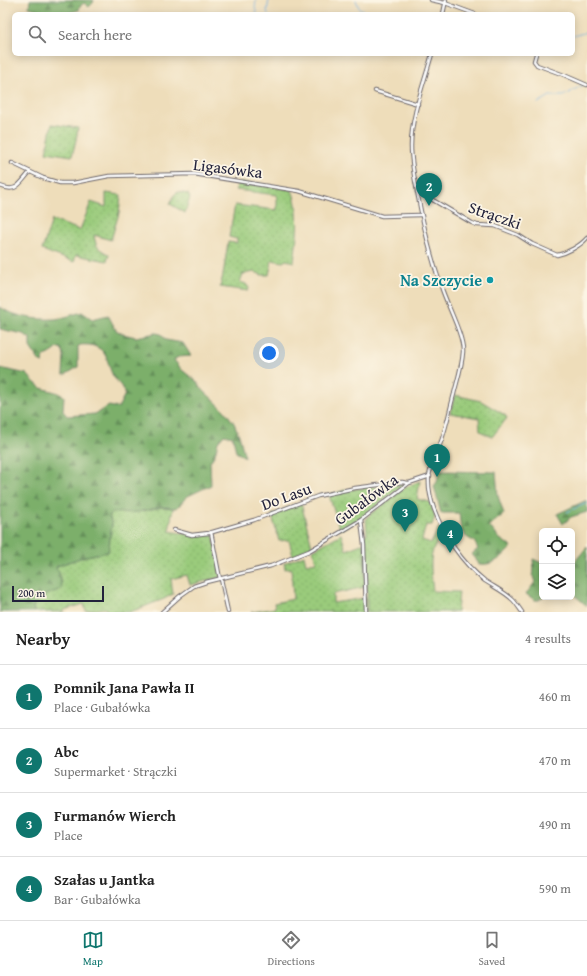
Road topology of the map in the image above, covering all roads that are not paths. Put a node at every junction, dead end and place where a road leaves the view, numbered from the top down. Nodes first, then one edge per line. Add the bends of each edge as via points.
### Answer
1 (431, 0) edge
2 (445, 1) edge
3 (443, 12) edge
4 (470, 12) edge
5 (431, 56) edge
6 (535, 56) edge
7 (587, 85) edge
8 (375, 91) dead end
9 (418, 104) junction
10 (12, 162) dead end
11 (30, 172) junction
12 (0, 186) edge
13 (417, 192) junction
14 (421, 215) junction
15 (587, 238) edge
16 (430, 476) junction
17 (409, 483) junction
18 (361, 520) junction
19 (174, 530) dead end
20 (211, 532) junction
21 (220, 579) junction
22 (162, 612) edge
23 (228, 612) edge
24 (366, 612) edge
25 (522, 612) edge

1 - 2 street
2 - 3 street
2 - 4 street
5 - 9 street
6 - 7 street via 534,60 537,65
8 - 9 street
9 - 13 street via 411,146
10 - 11 street, Ligasówka
11 - 12 street via 16,188
11 - 14 street, Ligasówka via 63,184 110,176 194,174 300,190 382,216
13 - 14 street
13 - 15 street, Strączki via 472,223 495,226 518,234 532,244 557,255 584,242
14 - 16 street via 441,287 463,347 462,363
16 - 17 street, Gubałówka
16 - 25 street via 432,504 460,555 485,581 512,599
17 - 18 street, Gubałówka
17 - 20 street, Do Lasu via 336,492
18 - 21 street, Gubałówka via 294,558
18 - 24 street
19 - 20 street, Do Lasu via 192,535
20 - 21 street
21 - 22 street, Gubałówka via 194,586
21 - 23 street

